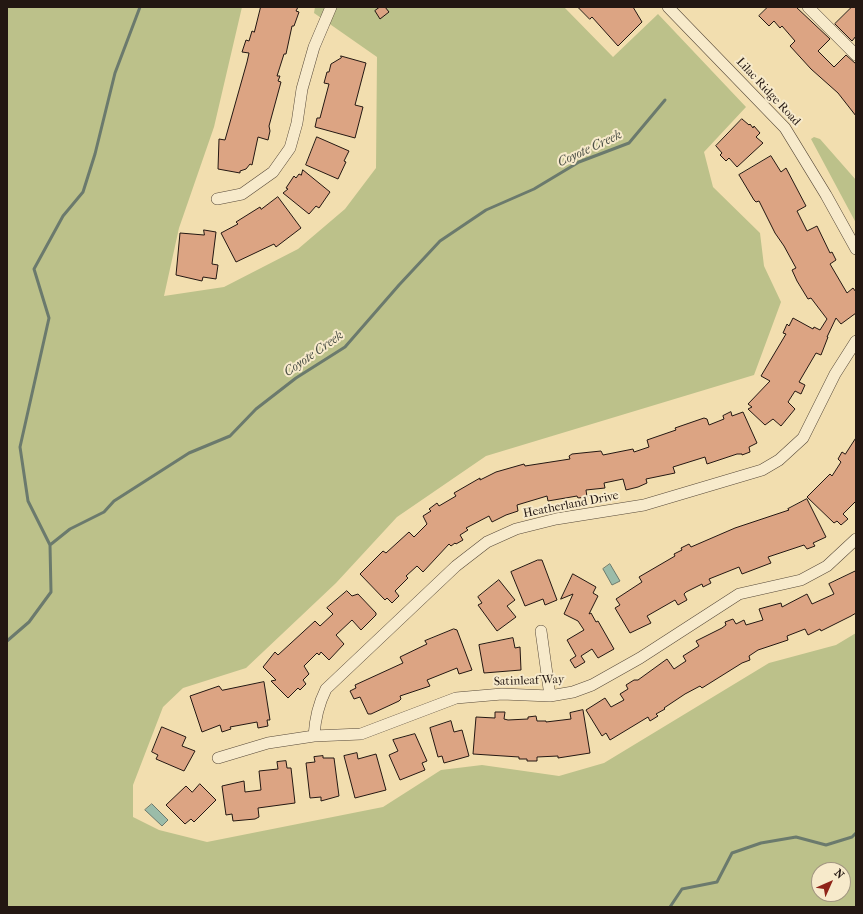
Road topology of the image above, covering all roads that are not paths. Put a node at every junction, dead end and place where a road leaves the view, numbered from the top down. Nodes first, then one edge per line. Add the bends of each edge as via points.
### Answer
1 (331, 7) edge
2 (668, 7) edge
3 (808, 7) edge
4 (856, 55) edge
5 (217, 199) dead end
6 (856, 249) edge
7 (856, 341) edge
8 (856, 540) edge
9 (541, 631) dead end
10 (550, 696) junction
11 (314, 736) junction
12 (218, 758) dead end

1 - 5 street via 314,47 290,148 274,172 242,194
2 - 6 street, Lilac Ridge Road via 785,128
3 - 4 street
7 - 11 street, Heatherland Drive via 835,374 803,438 779,460 762,470 644,505 556,519 516,529 488,542 456,566 326,689 315,716
8 - 10 street, Satinleaf Way via 826,566 801,580 740,594 640,658 592,685
9 - 10 street
10 - 11 street, Satinleaf Way via 502,694 456,698 361,734
11 - 12 street, Satinleaf Way via 268,743

